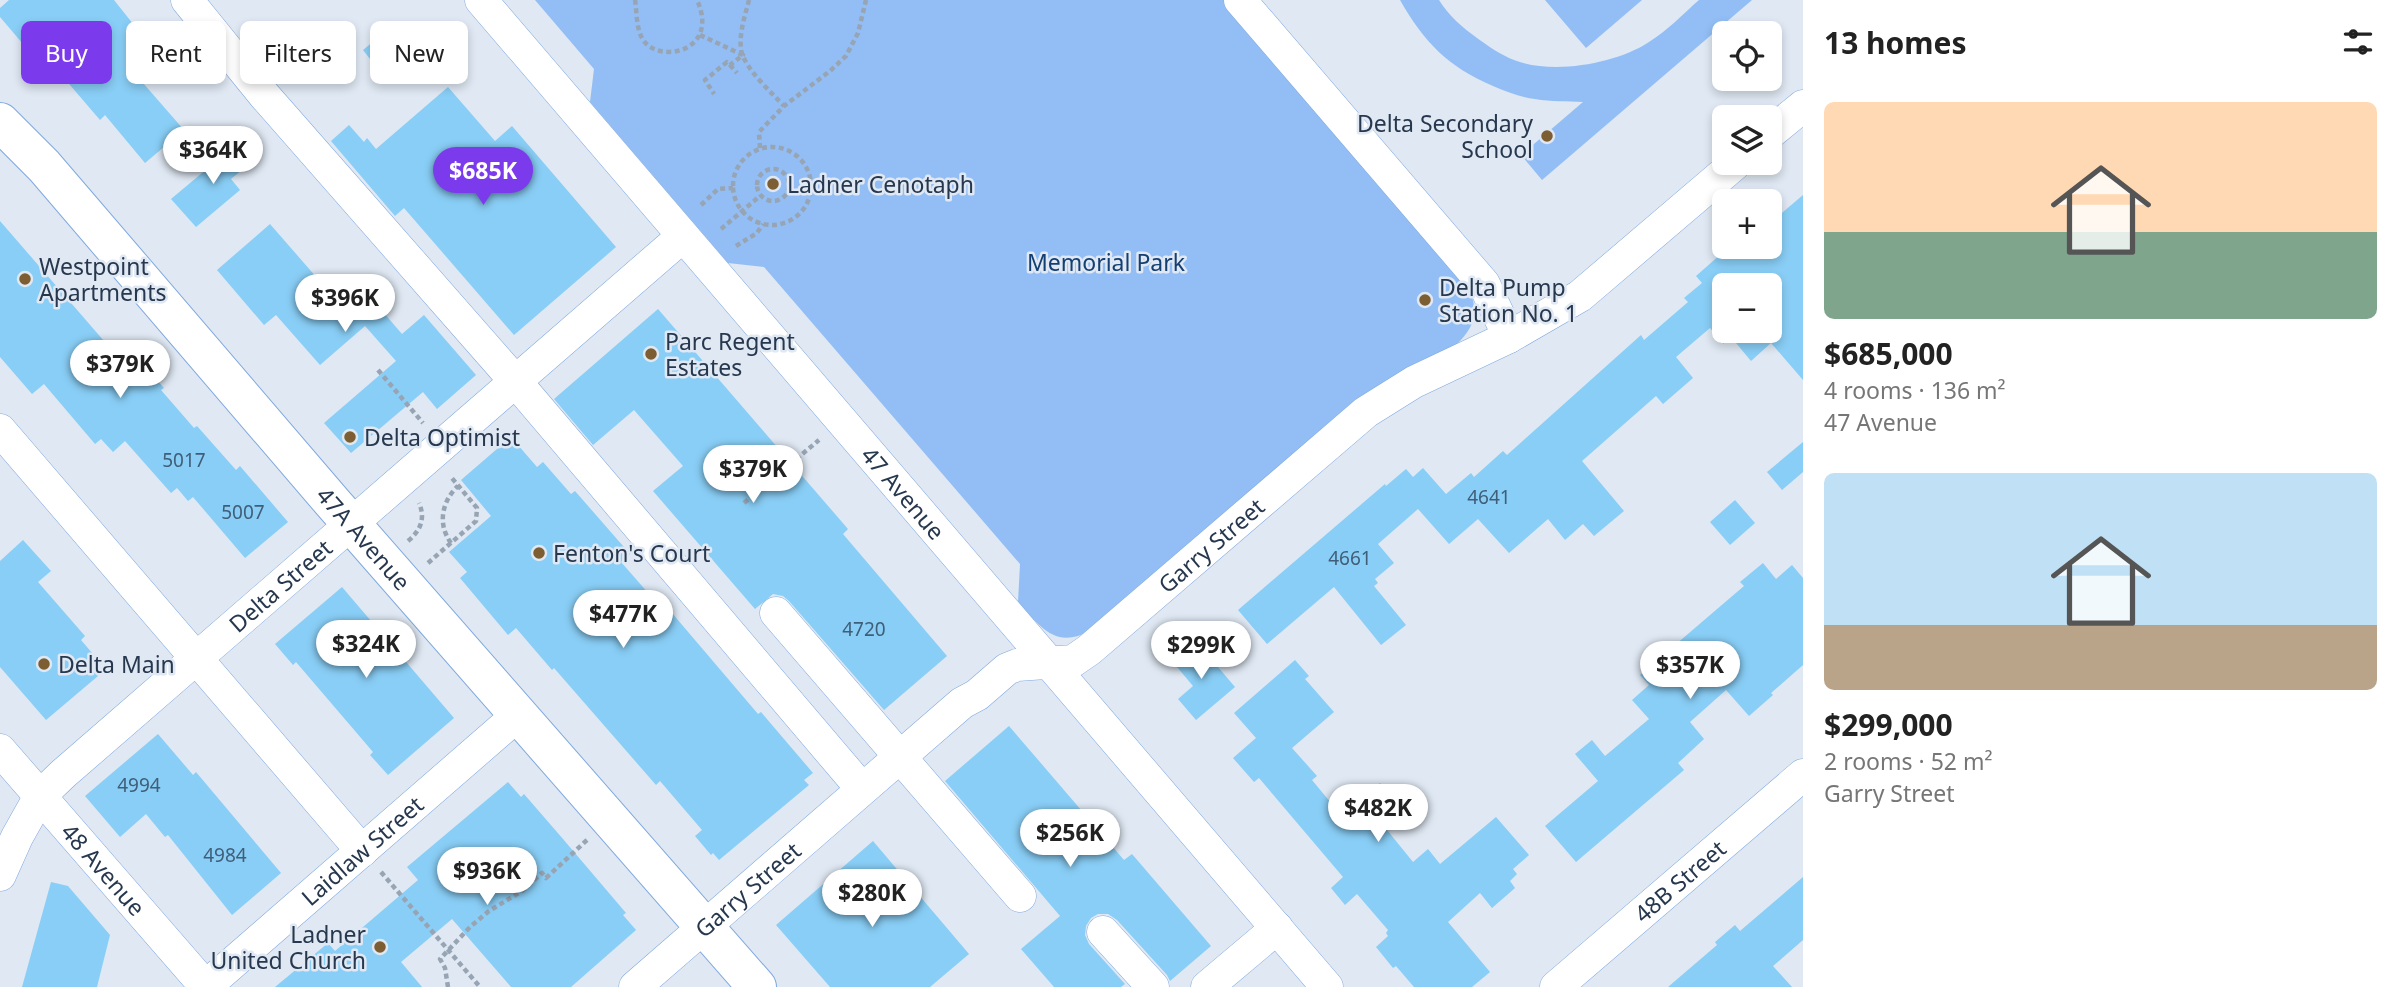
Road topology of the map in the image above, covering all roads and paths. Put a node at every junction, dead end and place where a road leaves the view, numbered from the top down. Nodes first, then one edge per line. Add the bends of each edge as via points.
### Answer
1 (187, 0) edge
2 (481, 0) edge
3 (635, 0) edge
4 (697, 0) edge
5 (749, 0) edge
6 (866, 0) edge
7 (1240, 0) edge
8 (700, 35) junction
9 (743, 55) junction
10 (730, 65) junction
11 (737, 74) dead end
12 (715, 94) dead end
13 (784, 106) junction
14 (1803, 106) edge
15 (0, 122) edge
16 (1782, 123) edge
17 (760, 148) junction
18 (1722, 175) edge
19 (733, 188) junction
20 (760, 195) junction
21 (701, 205) dead end
22 (742, 211) junction
23 (763, 224) junction
24 (721, 229) dead end
25 (683, 236) junction
26 (736, 246) dead end
27 (1509, 337) junction
28 (378, 370) dead end
29 (516, 382) junction
30 (423, 423) dead end
31 (0, 430) edge
32 (820, 439) dead end
33 (450, 476) dead end
34 (458, 486) junction
35 (419, 502) dead end
36 (744, 503) dead end
37 (352, 524) junction
38 (407, 542) dead end
39 (451, 542) junction
40 (427, 564) dead end
41 (776, 613) dead end
42 (196, 659) junction
43 (1048, 662) junction
44 (519, 714) junction
45 (0, 750) edge
46 (901, 756) junction
47 (1803, 775) edge
48 (862, 789) junction
49 (40, 796) junction
50 (588, 839) dead end
51 (371, 861) junction
52 (0, 875) edge
53 (1020, 896) dead end
54 (704, 925) junction
55 (1276, 928) junction
56 (1103, 932) dead end
57 (449, 951) junction
58 (476, 986) edge
59 (205, 987) edge
60 (448, 987) edge
61 (635, 987) edge
62 (757, 987) edge
63 (1153, 987) edge
64 (1207, 987) edge
65 (1327, 987) edge
66 (1556, 987) edge

1 - 29 street via 264,95
2 - 25 street, 47 Avenue
3 - 8 path via 642,39 654,50 681,50
4 - 8 path via 704,17
5 - 9 path
6 - 13 path via 858,33 846,56
7 - 27 street via 1484,284
8 - 9 path
9 - 10 path
9 - 13 path
10 - 11 path
10 - 12 path via 727,62 705,80
13 - 17 path via 758,132
14 - 16 street
15 - 37 main road, 47A Avenue via 44,166
17 - 19 path via 739,164
17 - 23 path via 774,146 798,156 810,179 806,205 798,215 776,225
18 - 27 street, Garry Street via 1580,296
19 - 21 path via 718,189
19 - 22 path
20 - 20 path via 756,186 759,176 774,169 784,173 789,183 783,198 774,202
20 - 22 path
22 - 23 path
22 - 24 path
23 - 26 path
25 - 29 street, Delta Street
25 - 43 street, 47 Avenue
27 - 43 street, Garry Street via 1373,407 1089,650 1073,661
28 - 30 path
29 - 37 street, Delta Street
29 - 48 street
31 - 42 street
32 - 36 path
33 - 34 path
34 - 39 path via 449,496 443,516
34 - 39 path via 477,508 476,521
35 - 38 path via 422,524
37 - 42 street, Delta Street
37 - 44 main road, 47A Avenue
39 - 40 path
41 - 46 street
42 - 49 street, Delta Street
42 - 51 street
43 - 46 street, Garry Street via 1007,669
43 - 55 street, 47 Avenue
44 - 51 street, Laidlaw Street
44 - 54 main road, 47A Avenue
45 - 49 street, 48 Avenue
46 - 48 street, Garry Street
46 - 53 street
47 - 66 street, 48B Street
48 - 54 street, Garry Street
49 - 52 street, Delta Street
49 - 59 street, 48 Avenue
50 - 57 path via 547,878 542,873 523,891 489,911
51 - 57 path
51 - 59 street, Laidlaw Street
54 - 61 street, Garry Street
54 - 62 main road, 47A Avenue
55 - 64 street
55 - 65 street, 47 Avenue
56 - 63 street
57 - 58 path
57 - 60 path via 440,959

